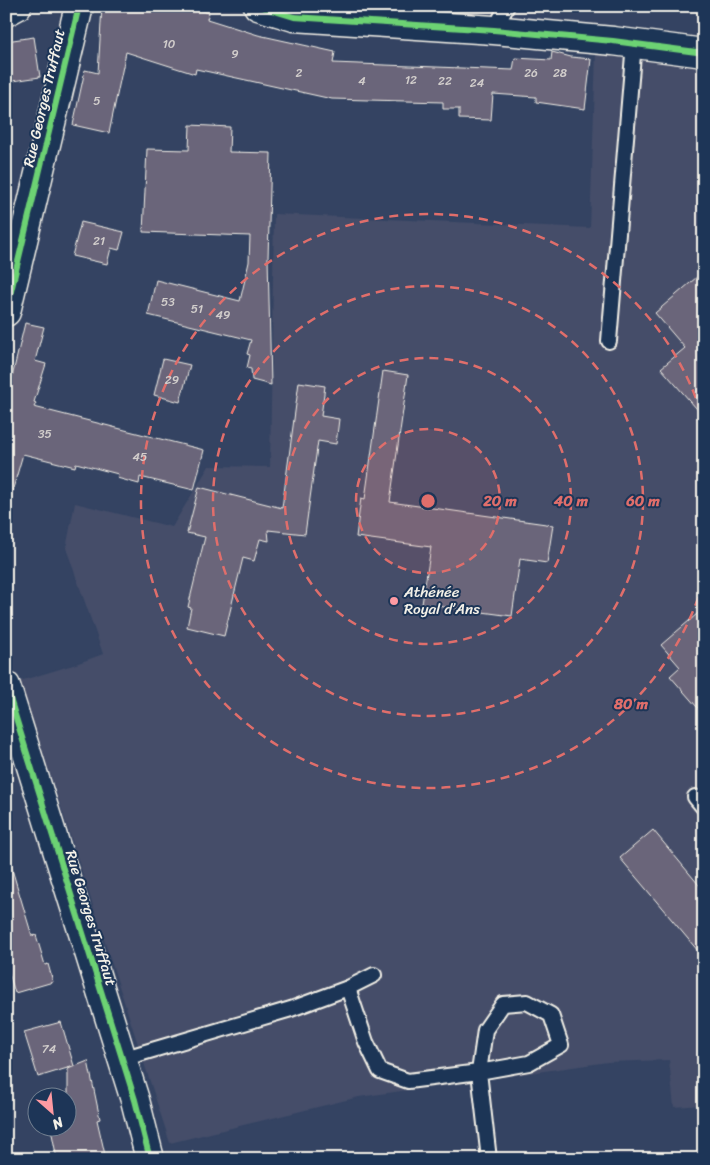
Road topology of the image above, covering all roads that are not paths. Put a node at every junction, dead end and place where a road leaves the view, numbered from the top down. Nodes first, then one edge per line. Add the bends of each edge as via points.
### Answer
1 (17, 6) edge
2 (79, 6) edge
3 (258, 6) edge
4 (507, 6) edge
5 (6, 12) edge
6 (494, 30) junction
7 (634, 43) junction
8 (704, 52) edge
9 (6, 312) edge
10 (609, 341) dead end
11 (6, 686) edge
12 (374, 975) dead end
13 (348, 988) junction
14 (122, 1059) junction
15 (478, 1072) junction
16 (150, 1159) edge
17 (489, 1159) edge

1 - 5 street
2 - 9 street, Rue Georges Truffaut
3 - 6 street via 294,17
4 - 6 lane
6 - 7 street
7 - 8 street
7 - 10 lane
11 - 14 street, Rue Georges Truffaut
12 - 13 lane
13 - 14 lane via 291,1009
13 - 15 lane via 366,1042 380,1071 408,1081
14 - 16 street, Rue Georges Truffaut
15 - 15 lane via 529,1064 561,1046 552,1014 527,1002 504,1004 485,1030
15 - 17 lane

